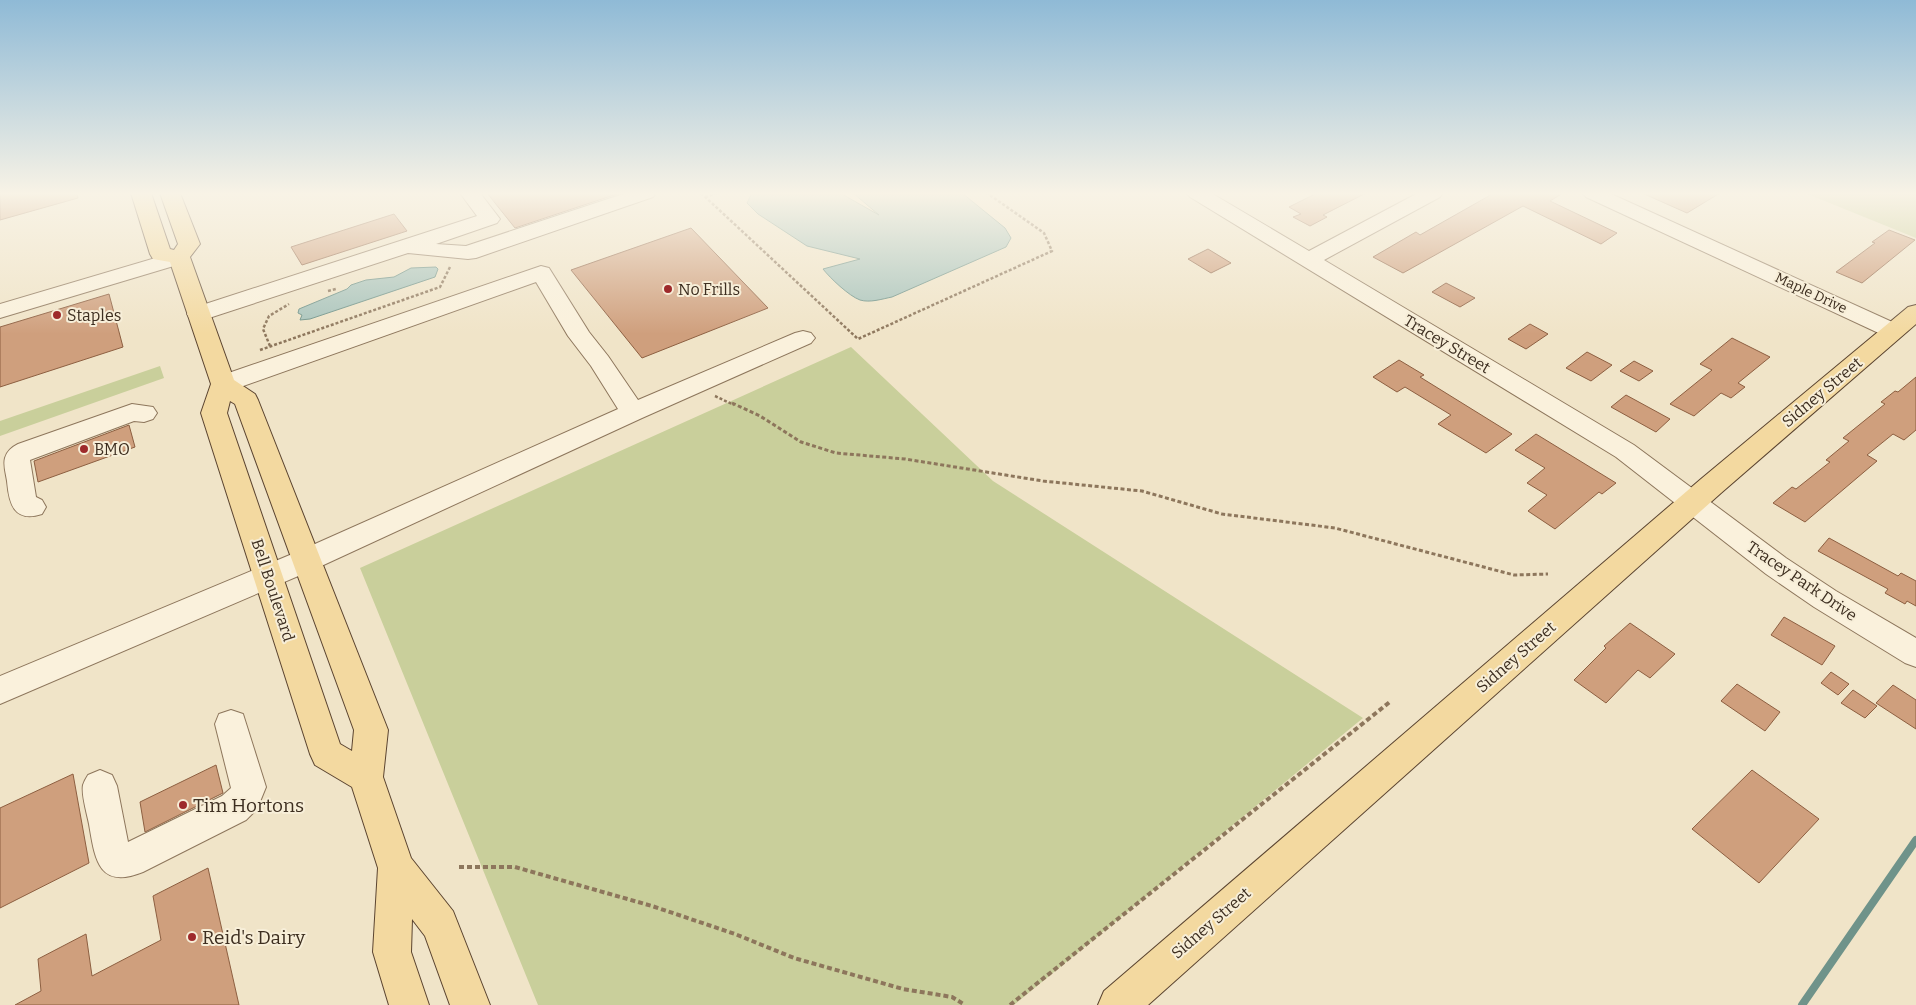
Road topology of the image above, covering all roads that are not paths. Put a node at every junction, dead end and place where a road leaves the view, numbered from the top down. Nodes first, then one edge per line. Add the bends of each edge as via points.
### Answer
1 (156, 240) edge
2 (187, 240) edge
3 (425, 240) edge
4 (507, 240) edge
5 (1275, 240) edge
6 (1346, 240) edge
7 (1697, 240) edge
8 (403, 247) junction
9 (179, 256) junction
10 (1308, 260) junction
11 (0, 311) edge
12 (1916, 312) edge
13 (198, 314) junction
14 (1893, 331) junction
15 (803, 338) dead end
16 (223, 384) junction
17 (633, 412) junction
18 (144, 413) dead end
19 (1692, 502) junction
20 (32, 507) dead end
21 (307, 560) junction
22 (268, 576) junction
23 (1916, 654) edge
24 (0, 690) edge
25 (231, 724) dead end
26 (366, 777) junction
27 (100, 786) dead end
28 (396, 868) junction
29 (409, 1005) edge
30 (470, 1005) edge
31 (1118, 1005) edge

1 - 9 main road via 161,254
2 - 9 main road via 189,244
3 - 8 street
4 - 8 street via 468,253
5 - 10 street, Tracey Street
6 - 10 street
7 - 14 street, Maple Drive
8 - 13 street
9 - 11 street
9 - 13 main road
10 - 19 street, Tracey Street via 1625,451
12 - 14 main road, Sidney Street
13 - 16 main road
14 - 19 main road, Sidney Street
15 - 17 street
16 - 17 street via 541,272 580,336
16 - 21 main road via 246,400
16 - 22 main road, Bell Boulevard via 214,413
17 - 21 street
18 - 20 street via 132,412 19,455 23,503
19 - 23 street, Tracey Park Drive via 1776,566
19 - 31 main road, Sidney Street
21 - 22 street
21 - 26 main road via 371,730
22 - 24 street
22 - 26 main road, Bell Boulevard via 327,754
25 - 27 street via 249,787 245,798 234,808 130,860 118,861 112,856
26 - 28 main road
28 - 29 main road via 392,952
28 - 30 main road via 440,924

